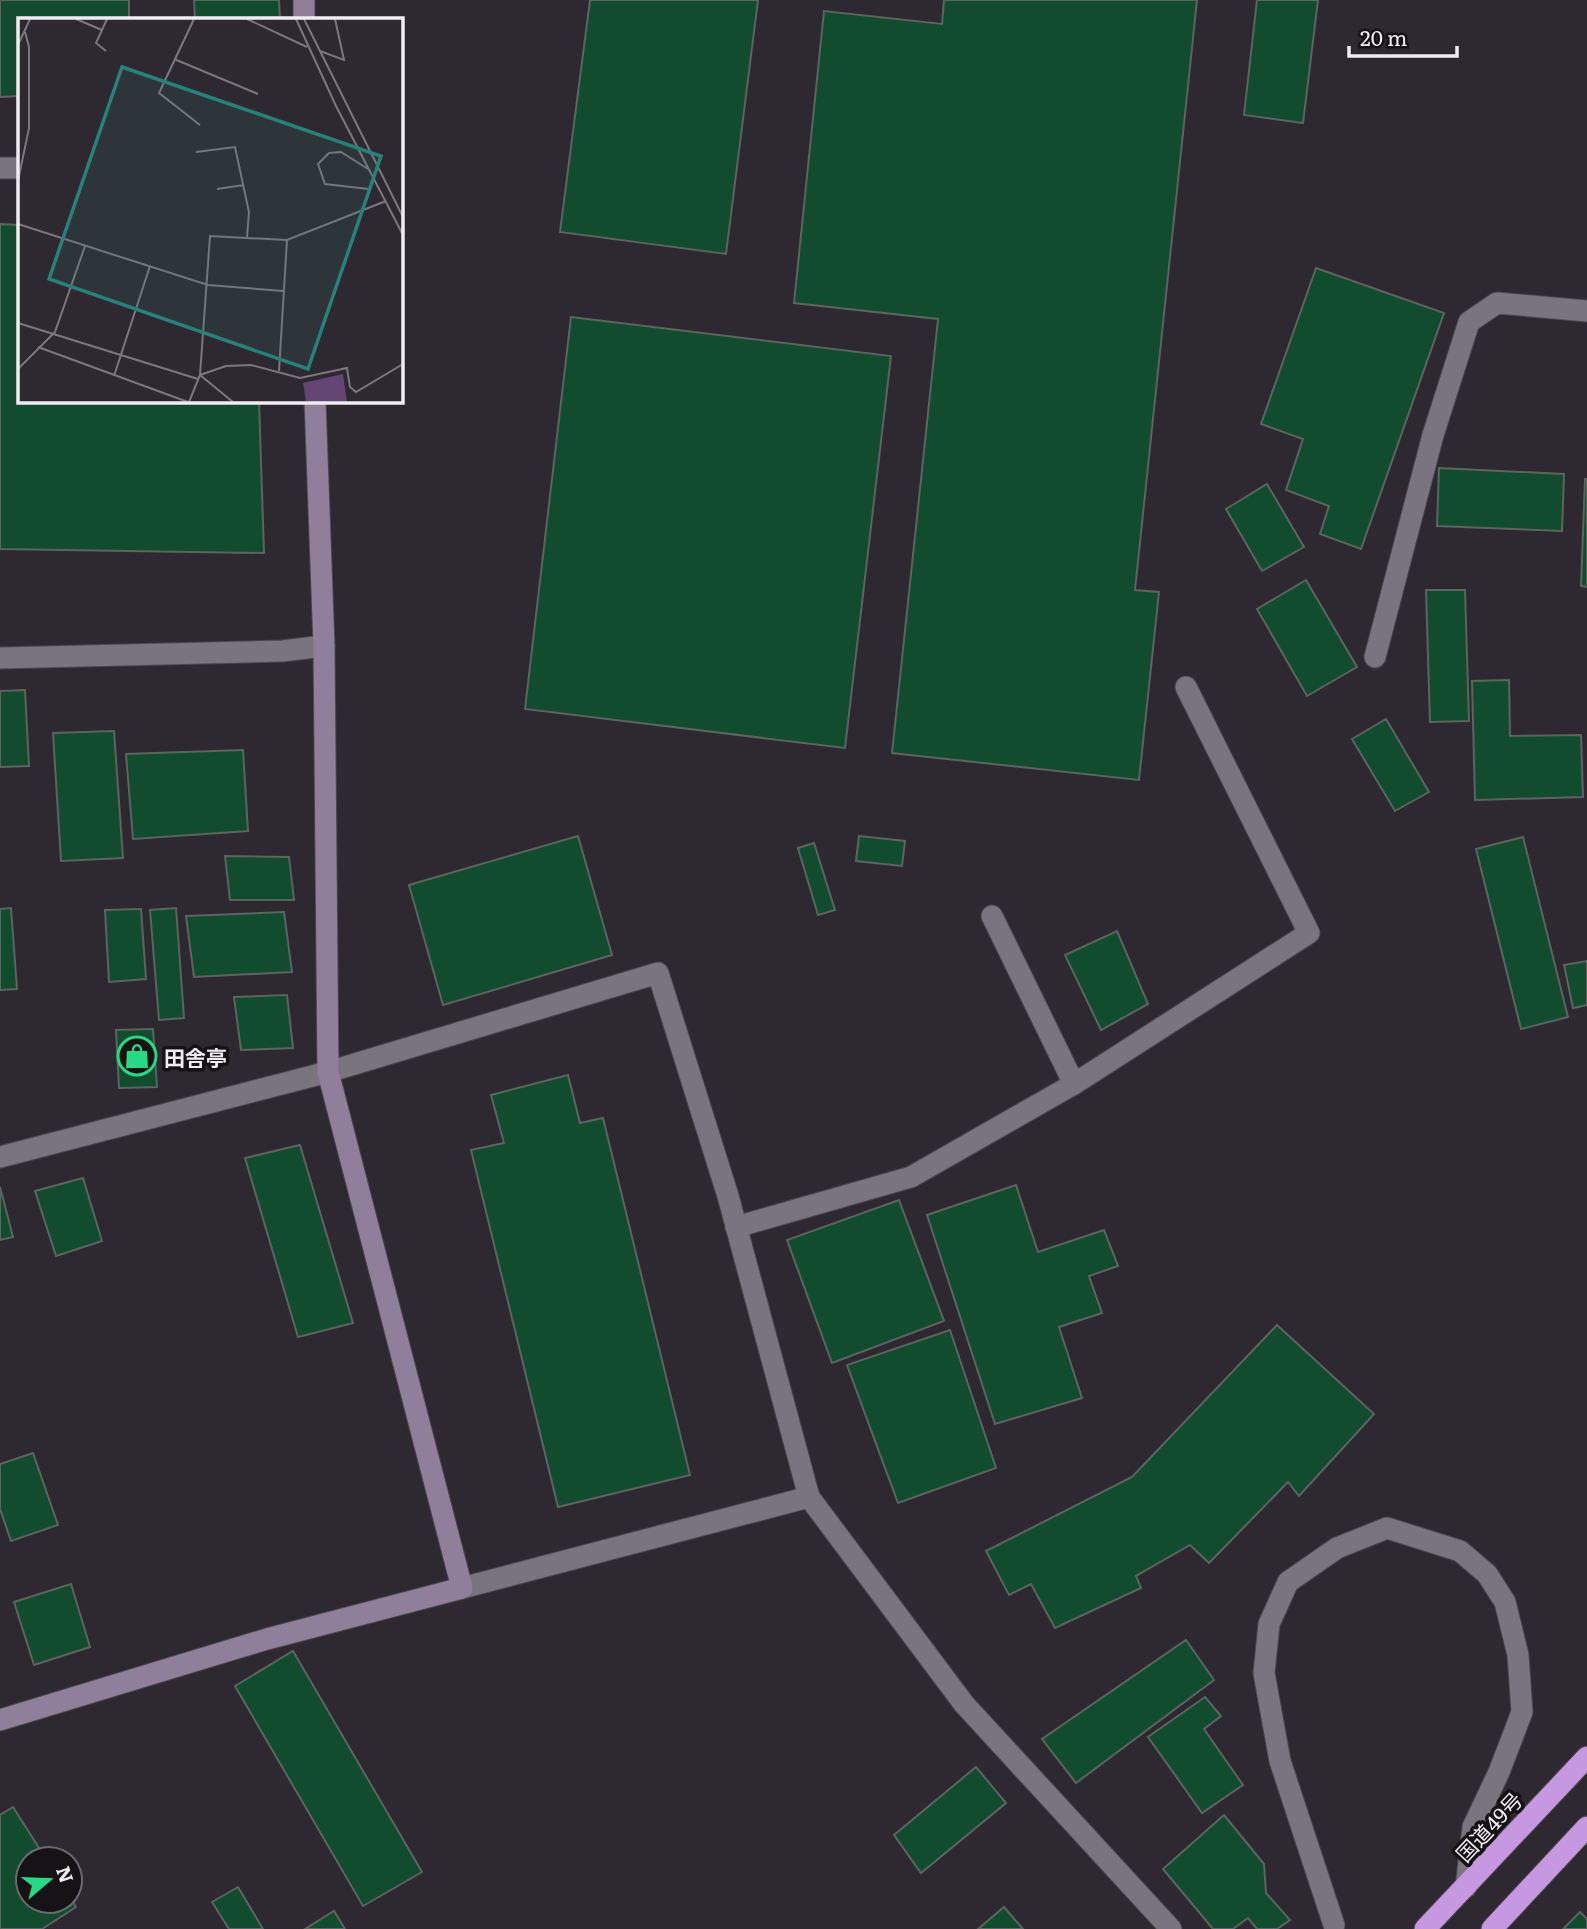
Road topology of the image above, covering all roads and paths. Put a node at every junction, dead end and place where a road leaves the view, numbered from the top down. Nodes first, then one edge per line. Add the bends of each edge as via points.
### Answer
1 (304, 0) edge
2 (304, 18) edge
3 (0, 168) edge
4 (18, 168) edge
5 (1587, 311) edge
6 (315, 402) edge
7 (324, 646) junction
8 (1375, 657) dead end
9 (0, 658) edge
10 (1186, 687) dead end
11 (992, 916) dead end
12 (328, 1072) junction
13 (1074, 1084) junction
14 (0, 1157) edge
15 (736, 1227) junction
16 (809, 1497) junction
17 (462, 1588) junction
18 (0, 1720) edge
19 (1587, 1757) edge
20 (1587, 1827) edge
21 (1466, 1887) junction
22 (1334, 1925) dead end
23 (1171, 1929) edge
24 (1425, 1929) edge
25 (1492, 1929) edge

1 - 2 street
3 - 4 street
5 - 8 street via 1497,303 1469,321 1433,436
6 - 7 street
7 - 9 street
7 - 12 street
10 - 13 street via 1309,933
11 - 13 street
12 - 14 street
12 - 15 street via 659,973
12 - 17 street
13 - 15 street via 911,1177
15 - 16 street
16 - 17 street
16 - 23 street via 964,1704
17 - 18 street via 268,1639
19 - 21 highway, 国道49号
20 - 25 highway
21 - 22 street via 1473,1827 1522,1712 1518,1655 1505,1602 1487,1574 1460,1551 1387,1528 1337,1548 1288,1582 1269,1624 1265,1673 1280,1761
21 - 24 highway, 国道49号

